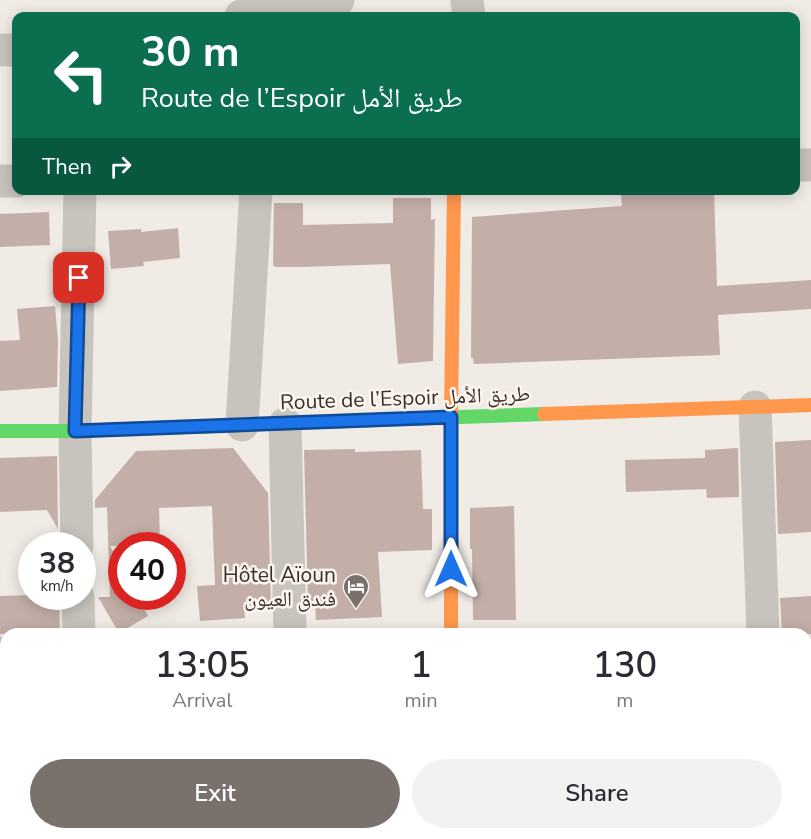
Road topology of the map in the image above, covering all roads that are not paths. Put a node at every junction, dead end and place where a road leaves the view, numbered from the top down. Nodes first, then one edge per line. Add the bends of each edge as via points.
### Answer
1 (338, 0) edge
2 (267, 12) edge
3 (81, 195) edge
4 (256, 195) edge
5 (454, 195) edge
6 (811, 405) edge
7 (755, 407) junction
8 (451, 417) junction
9 (285, 424) junction
10 (242, 425) junction
11 (0, 431) edge
12 (75, 431) junction
13 (77, 532) edge
14 (78, 610) edge
15 (79, 628) edge
16 (290, 628) edge
17 (451, 628) edge
18 (763, 628) edge

1 - 2 street
3 - 12 street
4 - 10 street
5 - 8 main road
6 - 7 main road, Route de l’Espoir طريق الأمل
7 - 8 main road, Route de l’Espoir طريق الأمل
7 - 18 street
8 - 9 main road, Route de l’Espoir طريق الأمل
8 - 17 main road
9 - 10 main road, Route de l’Espoir طريق الأمل
9 - 16 street
10 - 12 main road, Route de l’Espoir طريق الأمل
11 - 12 main road, Route de l’Espoir طريق الأمل
12 - 13 street
14 - 15 street

